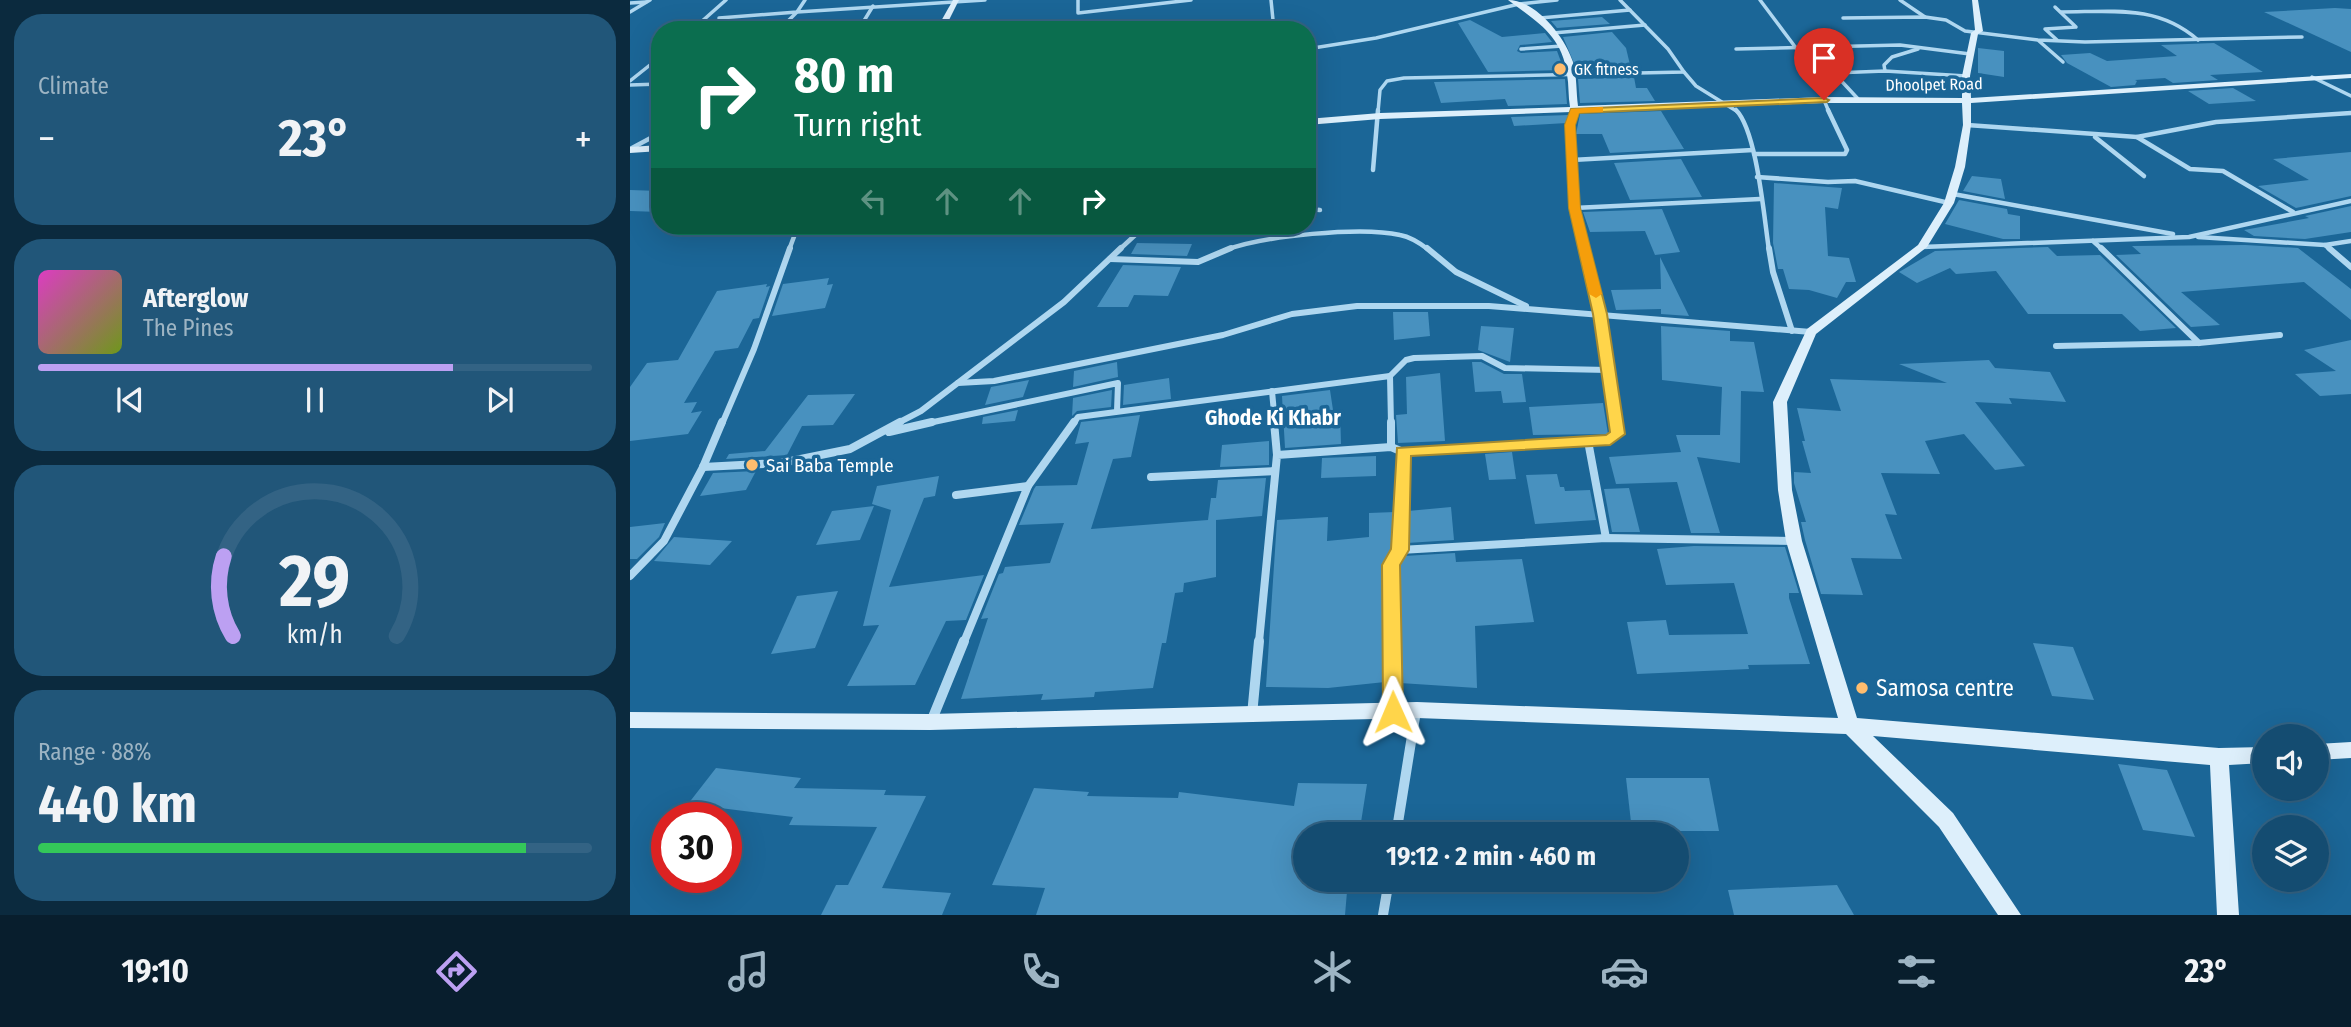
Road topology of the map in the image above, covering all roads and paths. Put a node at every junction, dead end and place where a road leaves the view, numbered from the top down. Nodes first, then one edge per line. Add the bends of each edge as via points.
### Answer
1 (726, 0) edge
2 (805, 0) edge
3 (985, 0) edge
4 (1078, 0) edge
5 (1191, 0) edge
6 (1271, 0) edge
7 (1557, 0) edge
8 (1620, 0) edge
9 (1759, 0) edge
10 (1900, 0) edge
11 (1975, 0) edge
12 (648, 1) edge
13 (956, 1) edge
14 (1515, 2) edge
15 (630, 3) edge
16 (873, 6) junction
17 (2055, 7) dead end
18 (1630, 10) junction
19 (630, 12) edge
20 (797, 12) junction
21 (2061, 12) junction
22 (1925, 17) junction
23 (719, 18) dead end
24 (1540, 18) junction
25 (1843, 18) dead end
26 (702, 21) edge
27 (788, 21) edge
28 (864, 21) edge
29 (945, 21) edge
30 (1272, 21) edge
31 (1645, 25) junction
32 (1553, 33) junction
33 (1975, 33) junction
34 (2302, 37) dead end
35 (2038, 40) junction
36 (2199, 40) junction
37 (2057, 41) junction
38 (1562, 46) junction
39 (1316, 47) edge
40 (1796, 48) junction
41 (1922, 48) junction
42 (1521, 49) dead end
43 (1736, 49) dead end
44 (1970, 54) junction
45 (2063, 62) dead end
46 (651, 65) edge
47 (1885, 71) junction
48 (1684, 72) junction
49 (1834, 73) junction
50 (1572, 74) junction
51 (1966, 76) junction
52 (2351, 76) edge
53 (2312, 77) junction
54 (630, 83) edge
55 (651, 84) edge
56 (2351, 96) edge
57 (1824, 100) junction
58 (1860, 101) junction
59 (1969, 101) junction
60 (1723, 104) junction
61 (1574, 111) junction
62 (2351, 113) edge
63 (1380, 116) junction
64 (1316, 121) edge
65 (1967, 125) junction
66 (2094, 136) junction
67 (2137, 137) junction
68 (651, 138) edge
69 (651, 149) edge
70 (630, 150) edge
71 (1754, 152) junction
72 (1572, 160) junction
73 (1373, 170) dead end
74 (2144, 176) dead end
75 (1757, 177) junction
76 (1760, 199) junction
77 (1951, 199) junction
78 (2351, 201) edge
79 (1574, 208) junction
80 (1316, 210) edge
81 (1320, 210) dead end
82 (2294, 212) junction
83 (795, 235) edge
84 (1135, 235) edge
85 (2189, 237) junction
86 (2093, 241) junction
87 (2351, 241) edge
88 (2325, 245) junction
89 (1922, 247) junction
90 (1110, 259) junction
91 (2351, 267) edge
92 (1530, 308) junction
93 (1600, 314) junction
94 (1792, 331) junction
95 (1811, 332) junction
96 (2280, 335) dead end
97 (2199, 343) junction
98 (2056, 346) dead end
99 (1608, 370) junction
100 (1390, 376) junction
101 (958, 383) junction
102 (1272, 391) junction
103 (1117, 411) junction
104 (878, 435) junction
105 (1588, 441) junction
106 (1391, 447) junction
107 (1403, 452) junction
108 (1277, 454) junction
109 (703, 467) junction
110 (1275, 471) junction
111 (1152, 477) dead end
112 (1028, 486) junction
113 (957, 495) dead end
114 (1606, 538) junction
115 (1794, 541) junction
116 (1400, 550) junction
117 (630, 576) edge
118 (1417, 710) junction
119 (1393, 712) junction
120 (1252, 715) junction
121 (630, 720) edge
122 (930, 722) junction
123 (1850, 726) junction
124 (2351, 750) edge
125 (2329, 751) edge
126 (2252, 756) edge
127 (2219, 757) junction
128 (1398, 822) edge
129 (1387, 892) edge
130 (1383, 915) edge
131 (2010, 915) edge
132 (2228, 915) edge

1 - 26 street
2 - 20 street
3 - 13 street
4 - 5 street via 1078,13
6 - 30 street
7 - 14 street
8 - 18 street
9 - 40 street
10 - 22 street
11 - 33 street via 1979,30
12 - 15 street
12 - 19 street
13 - 16 street
13 - 29 street
14 - 24 street
14 - 39 street via 1376,38
16 - 20 street
16 - 28 street
17 - 21 street
18 - 24 street
18 - 31 street
20 - 23 street
20 - 27 street
21 - 36 street via 2160,17 2174,21
21 - 37 street via 2076,27 2045,29
22 - 25 street
22 - 33 street via 1946,20
24 - 32 street
31 - 32 street
31 - 48 street
32 - 38 street
33 - 35 street
33 - 44 street
34 - 36 street
35 - 37 street
35 - 45 street
36 - 37 street
38 - 42 street
38 - 50 street
40 - 41 street
40 - 43 street
40 - 49 street
41 - 44 street
41 - 47 street via 1892,57 1884,65
44 - 51 street
46 - 54 street
47 - 49 street
47 - 51 street
48 - 50 street
48 - 60 street
49 - 58 street
50 - 61 street
50 - 63 street via 1387,81 1380,90
51 - 59 street
52 - 53 street, Dhoolpet Road
53 - 56 street
53 - 59 street, Dhoolpet Road
54 - 55 street
57 - 58 street, Dhoolpet Road
57 - 60 street, Dhoolpet Road
57 - 71 street via 1845,154
58 - 59 street, Dhoolpet Road
59 - 65 street
60 - 61 street, Dhoolpet Road
60 - 71 street via 1741,115
61 - 63 street, Dhoolpet Road
61 - 72 street
62 - 67 street via 2203,124
63 - 64 street, Dhoolpet Road
63 - 73 street
65 - 66 street
65 - 77 street
66 - 67 street
66 - 74 street
67 - 82 street via 2190,169 2223,171
68 - 70 street
69 - 70 street
71 - 72 street
71 - 75 street
72 - 79 street
75 - 76 street
75 - 77 street via 1855,181
76 - 79 street
76 - 94 street via 1773,272
77 - 85 street
77 - 89 street
78 - 82 street
79 - 93 street
80 - 81 street
82 - 85 street
83 - 109 street via 754,349
84 - 90 street
85 - 86 street
85 - 88 street
86 - 89 street
86 - 97 street
87 - 88 street
88 - 91 street
89 - 95 street
90 - 92 street via 1198,262 1236,247 1311,236 1385,233 1419,242 1462,276
90 - 101 street via 1064,302
92 - 93 street
92 - 101 street via 1357,306 1292,314 1223,335 994,381
93 - 94 street
93 - 99 street
94 - 95 street
95 - 115 street via 1780,402 1785,490
96 - 97 street
97 - 98 street
99 - 100 street via 1505,368 1482,356 1423,357 1406,360
99 - 105 street via 1618,434 1610,440
100 - 102 street
100 - 106 street
101 - 104 street
102 - 103 street
102 - 108 street
103 - 104 street via 1118,383
103 - 112 street via 1078,416
104 - 109 street via 850,449 781,463
105 - 107 street
105 - 114 street
106 - 107 street
106 - 108 street
107 - 116 street
108 - 110 street
109 - 117 street via 664,541
110 - 111 street
110 - 120 street
112 - 113 street
112 - 122 street
114 - 115 street
114 - 116 street
115 - 123 street
116 - 119 street via 1391,565
118 - 119 street
118 - 123 street
118 - 128 street
119 - 120 street
120 - 122 street
121 - 122 street
123 - 127 street
123 - 131 street via 1946,820
124 - 125 street
126 - 127 street
127 - 132 street
129 - 130 street

